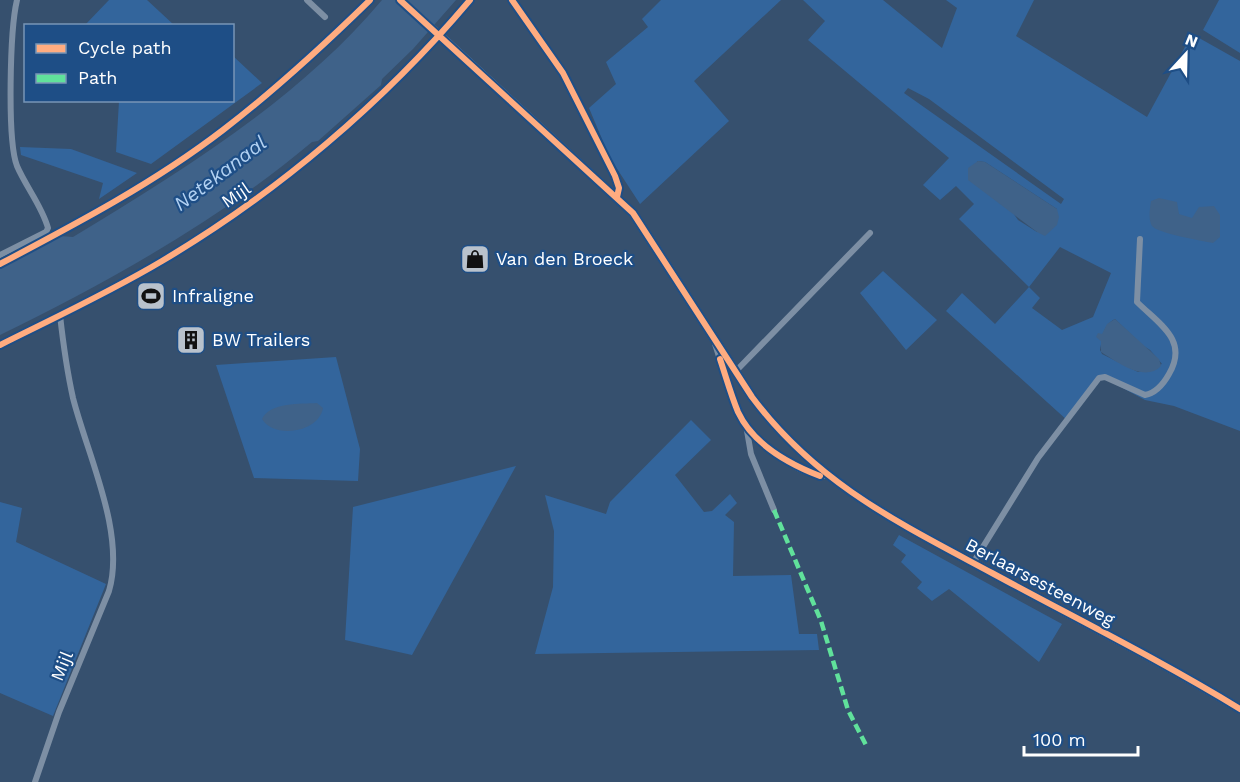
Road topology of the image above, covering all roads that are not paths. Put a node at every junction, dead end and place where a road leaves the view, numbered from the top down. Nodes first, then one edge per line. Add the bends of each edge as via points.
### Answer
1 (17, 0) edge
2 (307, 0) edge
3 (400, 0) edge
4 (470, 0) edge
5 (512, 0) edge
6 (325, 17) dead end
7 (617, 197) junction
8 (870, 233) dead end
9 (53, 237) dead end
10 (1140, 239) dead end
11 (0, 255) edge
12 (0, 264) edge
13 (60, 315) junction
14 (712, 337) junction
15 (0, 345) edge
16 (735, 372) junction
17 (746, 424) junction
18 (827, 477) junction
19 (774, 510) dead end
20 (973, 563) junction
21 (1240, 709) edge
22 (35, 782) edge

1 - 11 street via 13,23 14,149 16,164 46,223 46,232
2 - 6 street
3 - 7 street, Berlaarsesteenweg, bridge
4 - 13 street, Mijl via 419,58 256,200 161,262
5 - 7 street via 563,73 615,176
7 - 14 street, Berlaarsesteenweg via 646,231
8 - 16 street
9 - 12 street
10 - 20 street, Berlaarsesteenweg via 1137,302 1173,339 1177,358 1172,369 1157,389 1145,395 1105,377 1099,378 1038,458
13 - 15 street, Mijl
13 - 22 street, Mijl via 73,396 104,504 113,572
14 - 16 street, Berlaarsesteenweg
14 - 17 street, Berlaarsesteenweg via 733,399
16 - 18 street, Berlaarsesteenweg via 772,423
17 - 18 street, Berlaarsesteenweg via 775,453 796,467
17 - 19 street, Berlaarsesteenweg via 751,454
18 - 20 street, Berlaarsesteenweg
20 - 21 street, Berlaarsesteenweg

